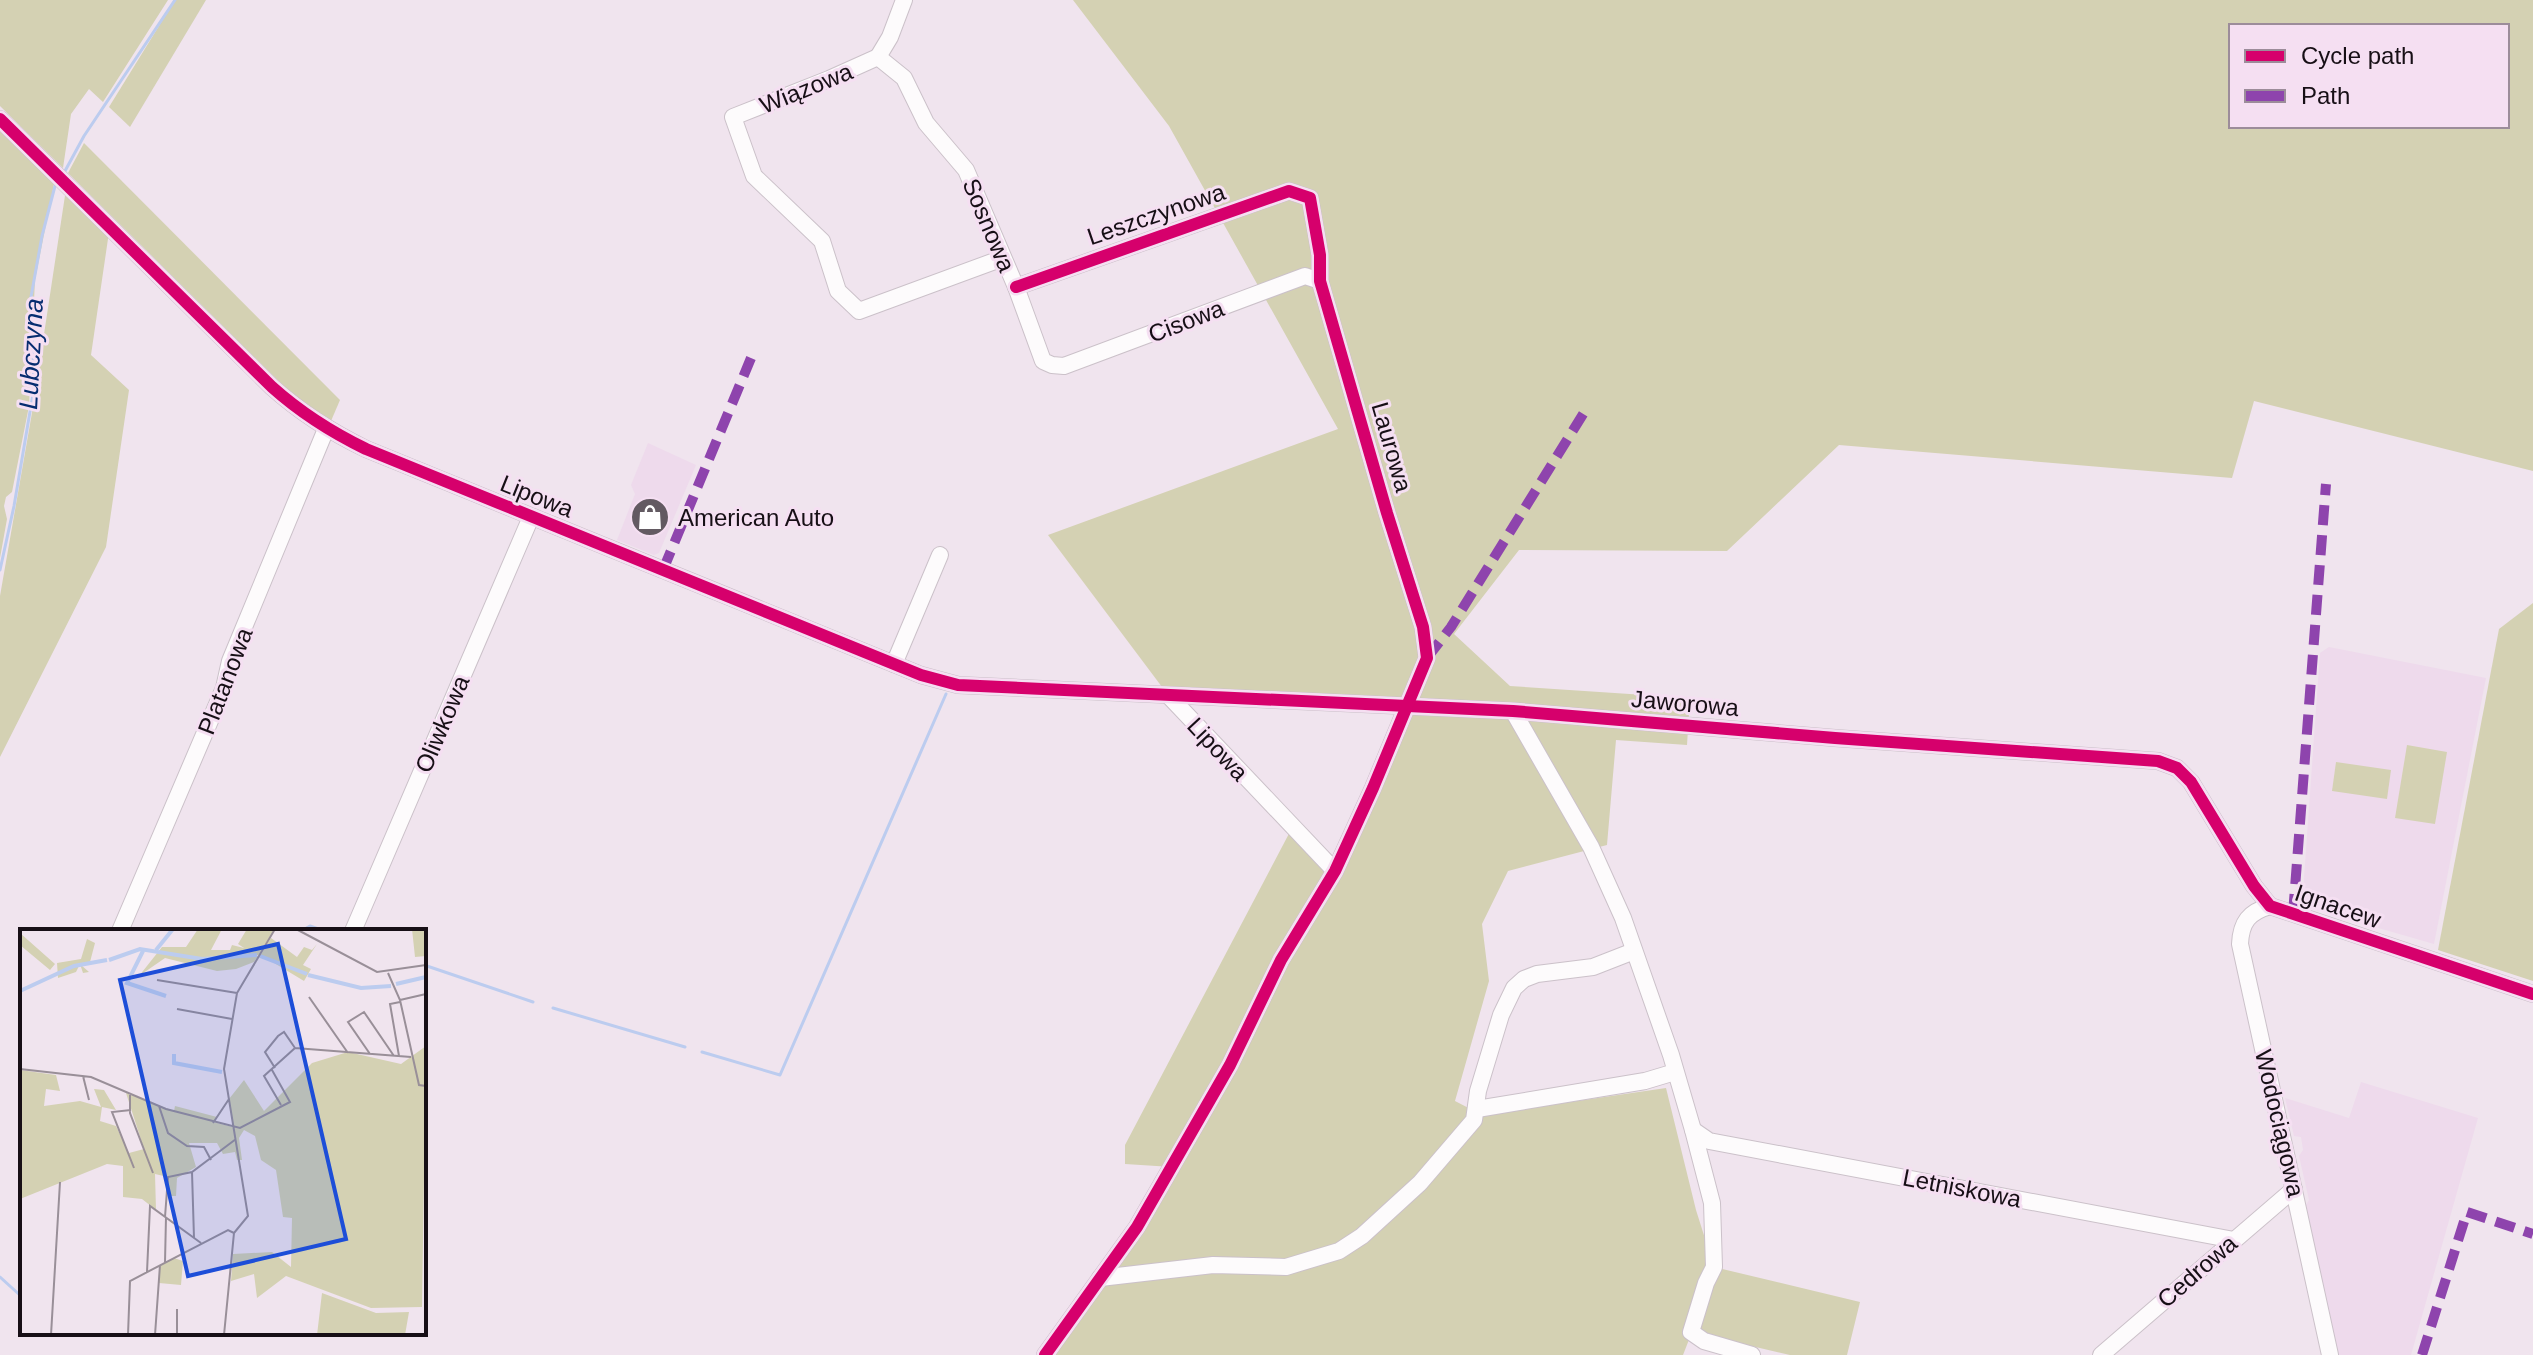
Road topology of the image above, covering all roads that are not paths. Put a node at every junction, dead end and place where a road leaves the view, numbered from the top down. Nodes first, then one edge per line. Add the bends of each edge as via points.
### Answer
1 (904, 0) edge
2 (878, 57) junction
3 (0, 119) edge
4 (1310, 198) joint
5 (1003, 258) junction
6 (1320, 281) junction
7 (1016, 287) junction
8 (1052, 365) joint
9 (326, 429) junction
10 (531, 517) junction
11 (940, 555) dead end
12 (894, 664) junction
13 (1168, 695) junction
14 (1408, 705) junction
15 (1513, 711) junction
16 (2191, 782) joint
17 (1335, 871) junction
18 (2270, 906) junction
19 (121, 929) edge
20 (354, 929) edge
21 (1634, 951) junction
22 (2533, 994) edge
23 (1675, 1072) junction
24 (1477, 1109) junction
25 (1693, 1130) junction
26 (2294, 1189) junction
27 (2234, 1240) junction
28 (1100, 1278) junction
29 (1045, 1355) edge
30 (1752, 1355) edge
31 (2101, 1355) edge
32 (2330, 1355) edge

1 - 2 street
2 - 5 street, Sosnowa via 904,78 926,123 966,170
2 - 5 street, Wiązowa via 733,117 754,176 822,241 838,291 859,311
3 - 9 street, Lipowa via 266,382
4 - 6 street, Laurowa
4 - 7 street, Leszczynowa via 1289,191
5 - 7 street, Sosnowa
6 - 8 street, Cisowa via 1305,276 1064,366
6 - 14 street, Laurowa via 1423,627 1427,658
7 - 8 street, Sosnowa via 1043,361
9 - 10 street, Lipowa
9 - 19 street, Platanowa
10 - 12 street, Lipowa
10 - 20 street, Oliwkowa
11 - 12 street
12 - 13 street, Lipowa via 958,685
13 - 14 street, Jaworowa
13 - 17 street, Lipowa
14 - 15 street, Jaworowa
14 - 17 street, Laurowa
15 - 16 street, Jaworowa via 2158,761 2177,768
15 - 21 street via 1591,847
16 - 18 street, Ignacew
17 - 28 street, Laurowa via 1281,960 1173,1167
18 - 22 street, Ignacew
18 - 26 street, Wodociągowa via 2246,918 2240,944
21 - 23 street
21 - 24 street via 1593,967 1537,974 1514,988 1501,1015
23 - 24 street
23 - 25 street
24 - 28 street via 1474,1120 1420,1183 1339,1251 1286,1267 1213,1265
25 - 27 street, Letniskowa via 1709,1141
25 - 30 street via 1712,1203 1714,1267 1691,1332
26 - 27 street, Cedrowa
26 - 32 street, Wodociągowa
27 - 31 street, Cedrowa
28 - 29 street, Laurowa

